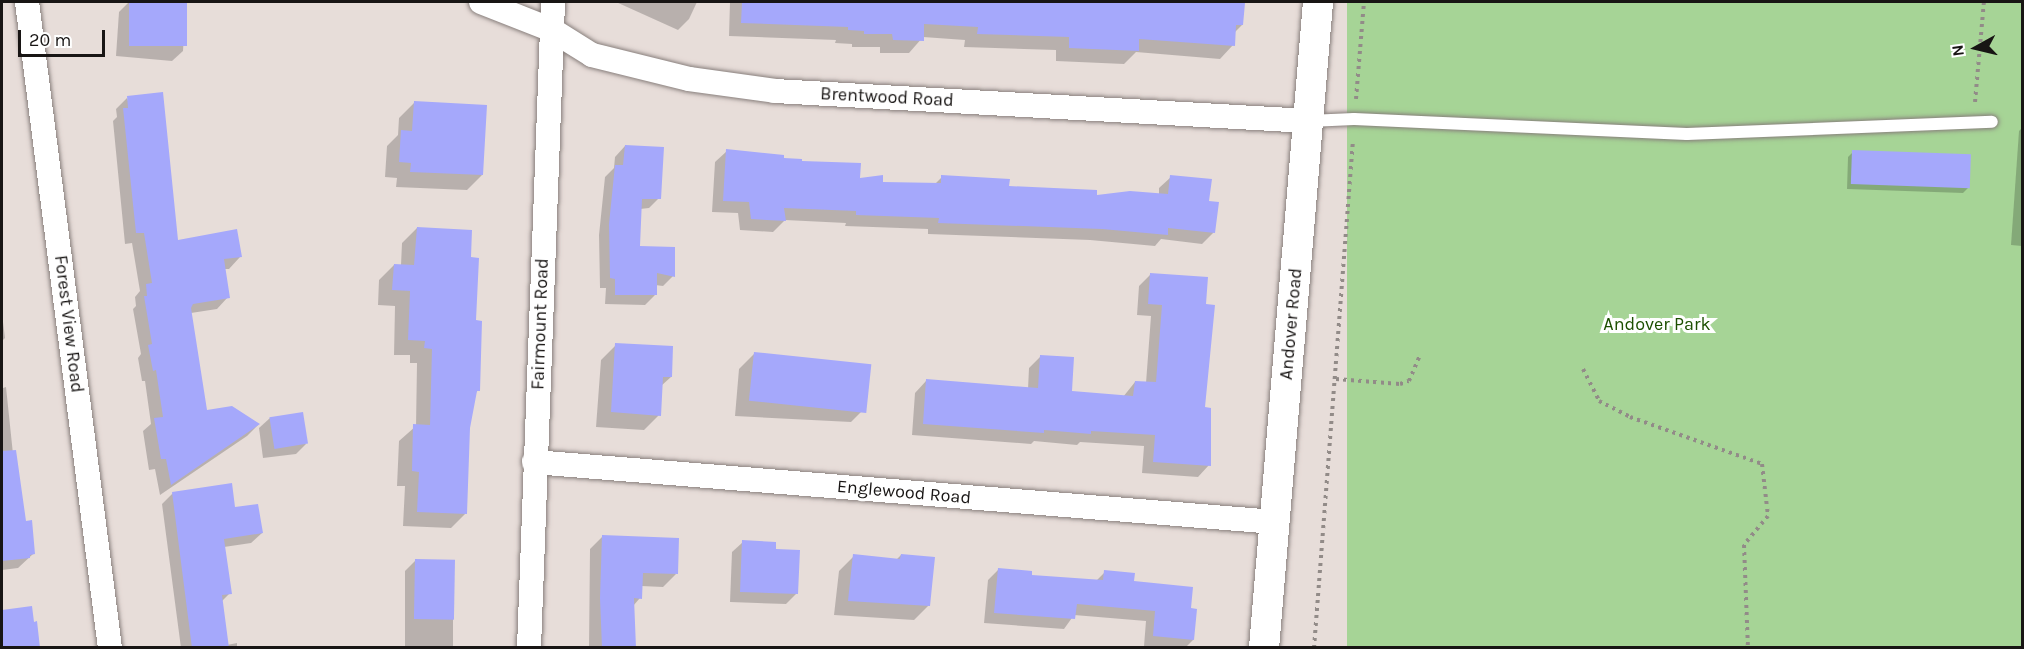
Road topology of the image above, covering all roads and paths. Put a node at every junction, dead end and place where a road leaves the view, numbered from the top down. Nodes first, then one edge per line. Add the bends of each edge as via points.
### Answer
1 (27, 2) edge
2 (481, 2) edge
3 (553, 2) edge
4 (1318, 2) edge
5 (1364, 2) edge
6 (1984, 2) edge
7 (552, 30) junction
8 (1354, 119) junction
9 (1308, 121) junction
10 (1992, 122) dead end
11 (1974, 123) junction
12 (1420, 355) dead end
13 (1583, 369) dead end
14 (1336, 379) junction
15 (534, 462) junction
16 (1275, 522) junction
17 (110, 648) edge
18 (529, 648) edge
19 (1264, 648) edge
20 (1314, 648) edge
21 (1748, 648) edge

1 - 17 street, Forest View Road
2 - 7 street, Brentwood Road
3 - 7 street, Fairmount Road
4 - 9 street, Andover Road
5 - 8 path
6 - 11 path
7 - 9 street, Brentwood Road via 592,55 689,79 775,91
7 - 15 street, Fairmount Road
8 - 9 lane
8 - 11 lane via 1688,134
8 - 14 path
9 - 16 street, Andover Road
10 - 11 lane
12 - 14 path via 1409,381 1400,384
13 - 21 path via 1599,401 1630,417 1762,464 1768,516 1744,545
14 - 20 path
15 - 16 street, Englewood Road
15 - 18 street, Fairmount Road
16 - 19 street, Andover Road

